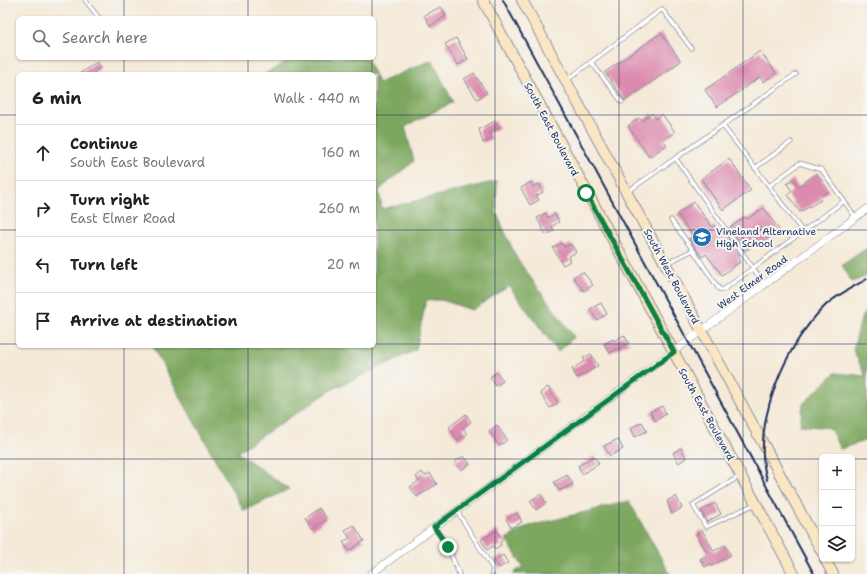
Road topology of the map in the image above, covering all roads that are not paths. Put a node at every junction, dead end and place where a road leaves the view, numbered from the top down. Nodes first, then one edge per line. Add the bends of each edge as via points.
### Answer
1 (85, 0) edge
2 (482, 0) edge
3 (522, 0) edge
4 (97, 16) edge
5 (691, 48) dead end
6 (591, 62) junction
7 (796, 74) dead end
8 (566, 81) junction
9 (622, 102) dead end
10 (723, 126) junction
11 (791, 142) dead end
12 (676, 159) junction
13 (755, 168) junction
14 (769, 186) junction
15 (626, 192) junction
16 (844, 200) junction
17 (867, 209) edge
18 (856, 218) junction
19 (671, 220) dead end
20 (802, 231) junction
21 (693, 250) junction
22 (665, 264) junction
23 (753, 268) junction
24 (765, 285) junction
25 (702, 331) junction
26 (674, 352) junction
27 (741, 475) junction
28 (756, 503) junction
29 (457, 511) junction
30 (434, 527) junction
31 (819, 546) edge
32 (827, 562) edge
33 (371, 574) edge
34 (459, 574) edge
35 (492, 574) edge
36 (794, 574) edge
37 (833, 574) edge

1 - 4 lane
2 - 26 main road, South East Boulevard
3 - 8 main road, South West Boulevard
5 - 6 lane via 662,9
6 - 8 lane
6 - 9 lane
7 - 10 lane
8 - 15 main road, South West Boulevard
10 - 12 lane
10 - 13 lane
11 - 13 lane
12 - 15 lane
12 - 23 lane
13 - 14 lane
14 - 16 lane via 800,163 822,170
14 - 20 lane
15 - 22 main road, South West Boulevard
16 - 18 lane
16 - 20 lane
17 - 18 street, West Elmer Road
18 - 24 street, West Elmer Road
19 - 21 lane
20 - 23 lane
21 - 22 lane
21 - 23 lane via 720,289 725,289
22 - 25 main road, South West Boulevard
23 - 24 lane
24 - 25 street, West Elmer Road
25 - 26 street, West Elmer Road
25 - 31 main road, South West Boulevard
26 - 27 main road, South East Boulevard
26 - 29 street, West Elmer Road
27 - 28 main road, South East Boulevard
27 - 28 lane via 693,505 706,527
28 - 36 main road, South East Boulevard
29 - 30 street, West Elmer Road
29 - 35 lane via 493,569
30 - 33 street, West Elmer Road
30 - 34 lane via 448,547
32 - 37 main road

